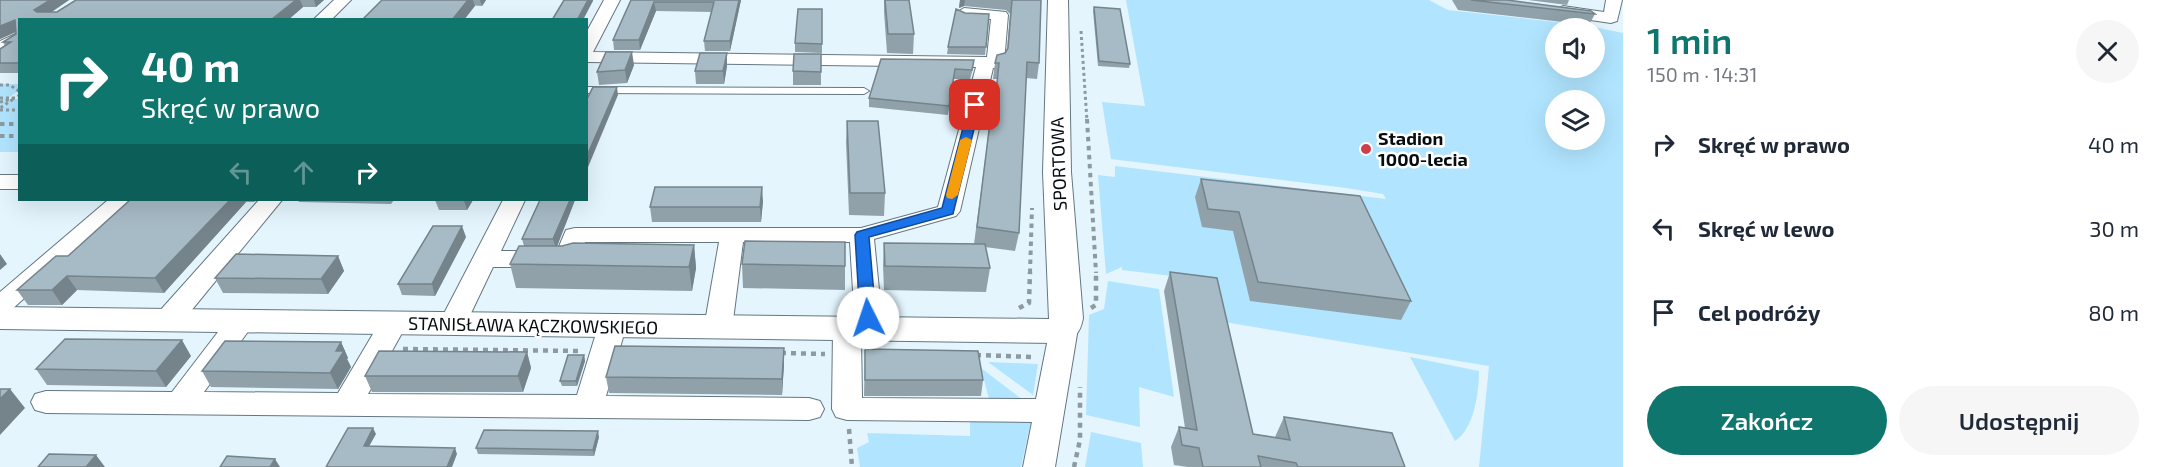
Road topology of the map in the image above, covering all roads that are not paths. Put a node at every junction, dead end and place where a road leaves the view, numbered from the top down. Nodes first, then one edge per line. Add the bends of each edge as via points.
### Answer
1 (343, 0) edge
2 (612, 0) edge
3 (1058, 0) edge
4 (1614, 0) edge
5 (1543, 9) edge
6 (964, 13) edge
7 (323, 18) edge
8 (18, 38) edge
9 (588, 46) edge
10 (0, 48) edge
11 (588, 57) edge
12 (980, 62) junction
13 (588, 90) edge
14 (864, 91) dead end
15 (0, 182) edge
16 (18, 182) edge
17 (120, 201) edge
18 (270, 201) edge
19 (514, 201) edge
20 (732, 235) junction
21 (862, 235) junction
22 (485, 259) junction
23 (0, 306) edge
24 (0, 318) edge
25 (166, 321) junction
26 (242, 322) junction
27 (452, 325) junction
28 (718, 328) junction
29 (1064, 328) junction
30 (386, 336) junction
31 (855, 338) junction
32 (609, 339) junction
33 (46, 402) dead end
34 (180, 403) junction
35 (347, 404) junction
36 (588, 407) junction
37 (809, 409) dead end
38 (1049, 411) junction
39 (1039, 467) edge

1 - 7 street
2 - 9 street
3 - 29 street, SPORTOWA via 1057,172 1066,304
4 - 5 street via 1611,18
6 - 12 street via 1000,15 995,63
8 - 10 street
11 - 12 street
12 - 21 street via 948,211
13 - 14 lane
15 - 16 street
17 - 23 street
18 - 25 street
19 - 22 street
20 - 21 street
20 - 22 street via 574,235 567,259
20 - 28 street
21 - 31 street
22 - 27 street
24 - 25 street, STANISŁAWA KĄCZKOWSKIEGO
25 - 26 street, STANISŁAWA KĄCZKOWSKIEGO
26 - 30 street, STANISŁAWA KĄCZKOWSKIEGO
26 - 34 street
27 - 30 street, STANISŁAWA KĄCZKOWSKIEGO
27 - 32 street, STANISŁAWA KĄCZKOWSKIEGO
28 - 31 street, STANISŁAWA KĄCZKOWSKIEGO
28 - 32 street, STANISŁAWA KĄCZKOWSKIEGO
29 - 31 street, STANISŁAWA KĄCZKOWSKIEGO via 1049,332
29 - 38 street
30 - 35 street
31 - 38 street via 847,409
32 - 36 street
33 - 34 street
34 - 35 street
35 - 36 street
36 - 37 street
38 - 39 street

